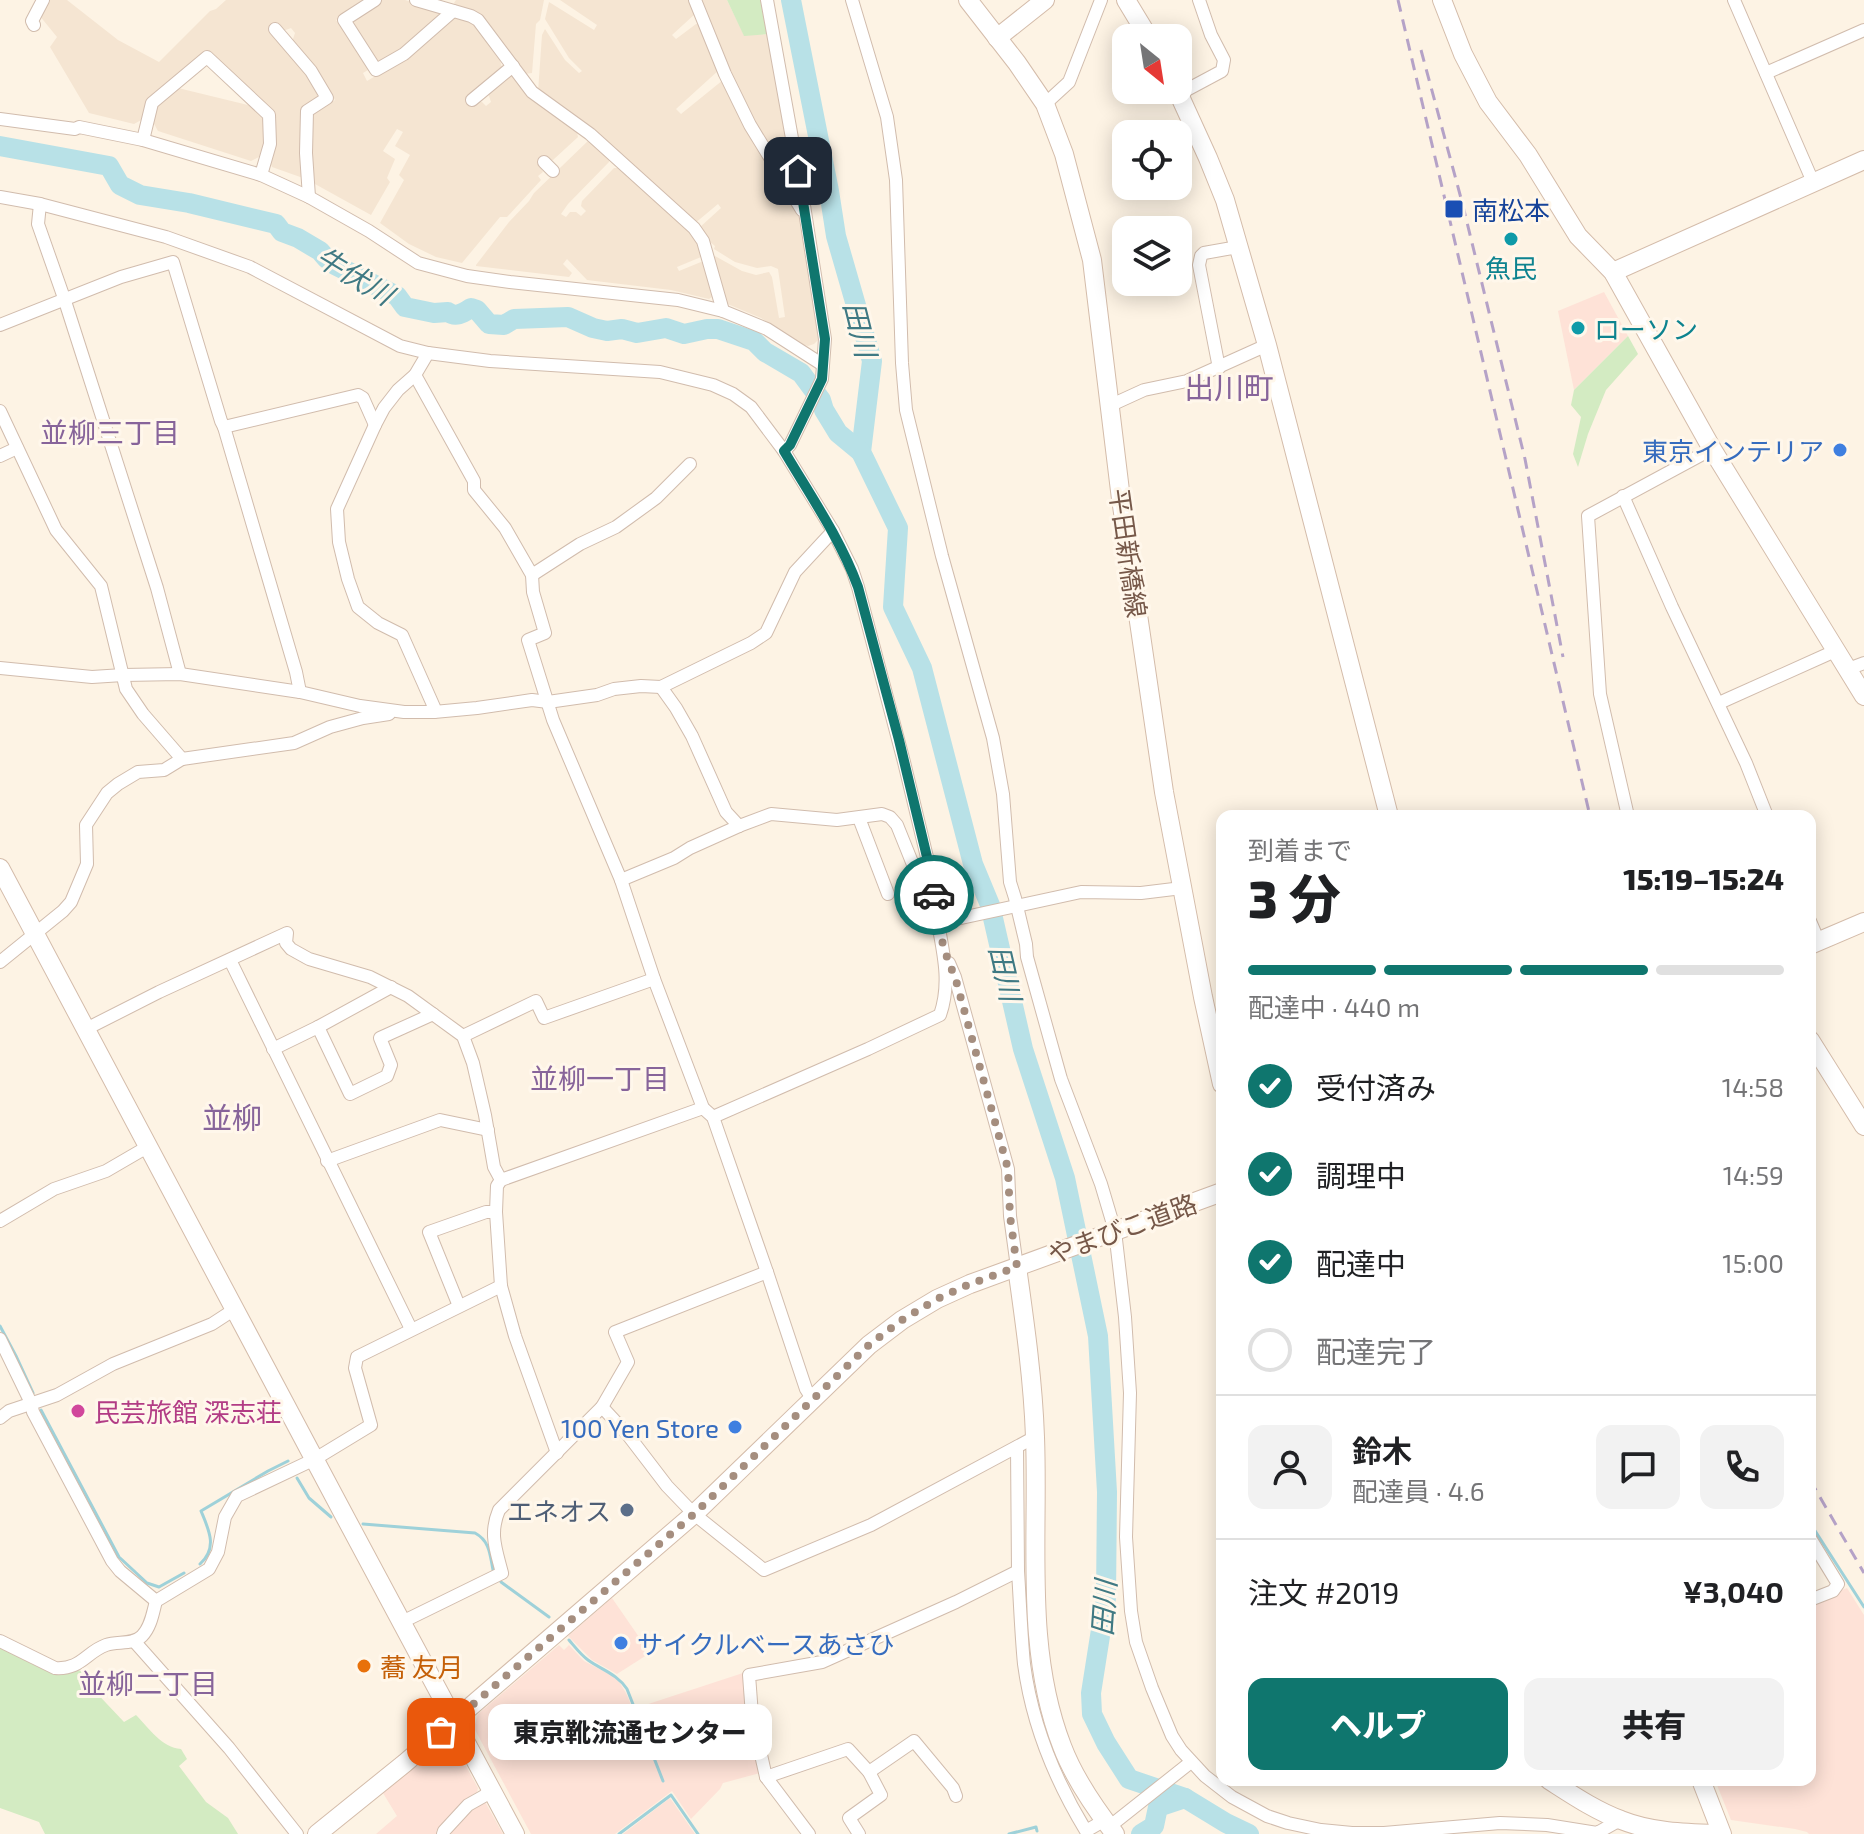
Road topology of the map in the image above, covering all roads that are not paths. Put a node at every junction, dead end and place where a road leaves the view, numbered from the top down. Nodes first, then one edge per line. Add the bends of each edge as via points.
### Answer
1 (33, 0) edge
2 (43, 0) edge
3 (375, 0) edge
4 (416, 0) edge
5 (695, 0) edge
6 (767, 0) edge
7 (852, 0) edge
8 (968, 0) edge
9 (1045, 0) edge
10 (1101, 0) edge
11 (1126, 0) edge
12 (1199, 0) edge
13 (1442, 0) edge
14 (1734, 0) edge
15 (453, 11) junction
16 (1141, 24) edge
17 (275, 29) dead end
18 (1864, 30) edge
19 (997, 38) junction
20 (513, 66) junction
21 (1766, 73) junction
22 (1192, 85) edge
23 (472, 100) dead end
24 (1045, 104) junction
25 (1183, 104) edge
26 (0, 119) edge
27 (143, 140) junction
28 (1864, 160) edge
29 (261, 175) junction
30 (1813, 182) junction
31 (0, 197) edge
32 (309, 197) junction
33 (40, 204) junction
34 (806, 215) junction
35 (1238, 247) junction
36 (1613, 272) junction
37 (64, 298) junction
38 (723, 311) junction
39 (0, 325) edge
40 (1267, 345) junction
41 (428, 353) junction
42 (823, 365) junction
43 (1219, 368) junction
44 (415, 375) junction
45 (1109, 406) junction
46 (0, 411) edge
47 (375, 425) junction
48 (224, 427) junction
49 (17, 448) junction
50 (1712, 449) junction
51 (785, 450) junction
52 (0, 456) edge
53 (690, 464) dead end
54 (1623, 496) junction
55 (833, 531) junction
56 (532, 575) junction
57 (1835, 651) junction
58 (1856, 666) edge
59 (0, 668) edge
60 (180, 674) junction
61 (123, 675) junction
62 (661, 687) junction
63 (300, 692) junction
64 (1864, 696) edge
65 (548, 702) junction
66 (1719, 703) junction
67 (404, 712) junction
68 (434, 712) junction
69 (182, 759) junction
70 (1387, 810) edge
71 (1627, 810) edge
72 (1765, 810) edge
73 (859, 818) junction
74 (739, 826) junction
75 (0, 868) edge
76 (621, 880) junction
77 (1182, 888) junction
78 (888, 894) dead end
79 (934, 897) junction
80 (1015, 906) junction
81 (941, 922) junction
82 (1864, 922) edge
83 (36, 933) junction
84 (1816, 942) edge
85 (945, 955) junction
86 (230, 960) junction
87 (0, 962) edge
88 (654, 979) junction
89 (391, 987) junction
90 (433, 1014) junction
91 (318, 1027) junction
92 (86, 1029) junction
93 (463, 1036) junction
94 (273, 1049) junction
95 (1816, 1050) edge
96 (1216, 1055) edge
97 (708, 1113) junction
98 (1864, 1126) edge
99 (488, 1130) junction
100 (149, 1146) junction
101 (327, 1161) junction
102 (501, 1180) junction
103 (1216, 1194) edge
104 (496, 1212) junction
105 (0, 1221) edge
106 (1112, 1232) junction
107 (1023, 1265) junction
108 (767, 1272) junction
109 (501, 1286) junction
110 (459, 1306) junction
111 (235, 1309) junction
112 (411, 1329) junction
113 (0, 1339) edge
114 (813, 1400) junction
115 (31, 1403) junction
116 (602, 1407) junction
117 (0, 1418) edge
118 (1035, 1437) junction
119 (1017, 1447) junction
120 (557, 1453) junction
121 (315, 1459) junction
122 (694, 1514) junction
123 (1816, 1548) edge
124 (1018, 1571) junction
125 (1816, 1598) edge
126 (156, 1601) junction
127 (402, 1622) junction
128 (0, 1641) edge
129 (134, 1641) junction
130 (454, 1720) junction
131 (1190, 1762) junction
132 (869, 1772) junction
133 (766, 1777) junction
134 (1216, 1785) edge
135 (1217, 1786) edge
136 (1562, 1786) edge
137 (1703, 1786) edge
138 (491, 1789) junction
139 (956, 1796) dead end
140 (1620, 1820) junction
141 (1111, 1828) edge
142 (297, 1834) edge
143 (317, 1834) edge
144 (443, 1834) edge
145 (515, 1834) edge
146 (809, 1834) edge
147 (859, 1834) edge
148 (1716, 1834) edge
149 (1722, 1834) edge

1 - 2 street via 34,20
3 - 15 street via 344,20 376,70 404,54
4 - 15 street
5 - 34 street via 750,125
6 - 34 street
7 - 80 street via 887,117 896,180 906,410 993,738
8 - 19 street, 平田新橋線
9 - 19 street
10 - 24 street via 1069,82
11 - 16 street
12 - 22 street via 1224,60 1222,71
13 - 36 street via 1488,102 1578,236
14 - 21 street
15 - 20 street via 478,20
17 - 32 street via 327,98 307,111
18 - 21 street
19 - 24 street, 平田新橋線
20 - 23 street
20 - 38 street via 532,92 590,134 694,228 703,241
21 - 30 street
24 - 45 street, 平田新橋線 via 1092,260
25 - 35 street via 1225,200
26 - 27 street
27 - 29 street
27 - 29 street via 152,103 207,57 269,115 270,144
28 - 30 street
29 - 32 street
30 - 36 street
31 - 33 street
32 - 38 street via 418,263 460,275 678,300
33 - 37 street via 38,224
33 - 41 street via 167,237 250,267 400,346
34 - 42 street via 824,328
35 - 40 street
35 - 43 street via 1204,253 1199,265
36 - 50 street
37 - 39 street
37 - 48 street via 173,262
37 - 60 street
38 - 42 street via 767,329
40 - 43 street
40 - 70 street
41 - 44 street
41 - 51 street via 660,372 713,385 751,407
42 - 51 street via 822,379
43 - 45 street
44 - 47 street
44 - 56 street via 474,481 474,490 505,528
45 - 77 street, 平田新橋線
46 - 49 street
47 - 48 street via 358,395
47 - 68 street via 337,509 339,542 358,607 402,635
48 - 63 street
49 - 52 street
49 - 61 street via 56,530 101,586
50 - 54 street
50 - 57 street
51 - 55 street
53 - 56 street via 616,527
54 - 66 street
54 - 71 street via 1588,516 1600,694
55 - 62 street via 795,572 766,633
55 - 79 street via 858,587
56 - 65 street via 545,633 528,640
57 - 58 street
57 - 66 street
58 - 64 street
59 - 61 street
60 - 61 street
60 - 63 street
61 - 69 street via 143,714
62 - 65 street via 614,689
62 - 74 street via 692,736 726,812
63 - 67 street
65 - 68 street
65 - 76 street
66 - 72 street
67 - 68 street
67 - 69 street via 330,727 294,743
69 - 83 street via 164,770 138,772 107,793 86,825 87,864 71,902
73 - 74 street via 771,814
73 - 78 street
73 - 79 street via 890,817 922,887
74 - 76 street
75 - 83 street
76 - 88 street
77 - 80 street via 1081,892
77 - 96 street, 平田新橋線
79 - 81 street
80 - 81 street
80 - 106 street via 1061,1079 1101,1184
81 - 85 street
82 - 84 street
83 - 87 street
83 - 92 street
85 - 97 street via 940,1015
85 - 107 street via 1008,1169 1010,1216
86 - 89 street via 287,933 291,949 309,959
86 - 92 street
86 - 94 street
88 - 93 street via 544,1018 536,1001
88 - 97 street
89 - 90 street
89 - 91 street
90 - 91 street via 380,1038 391,1065 387,1076 350,1094
90 - 93 street
91 - 94 street
92 - 100 street
93 - 99 street
94 - 101 street
95 - 98 street
97 - 102 street
97 - 108 street
99 - 101 street via 440,1120
99 - 102 street
100 - 105 street via 106,1171 54,1189
100 - 111 street
101 - 112 street
102 - 104 street
103 - 106 street, やまびこ道路
104 - 109 street
104 - 110 street via 429,1232
106 - 107 street, やまびこ道路
106 - 131 street via 1130,1393 1126,1537 1131,1611 1160,1710
107 - 114 street, やまびこ道路 via 970,1284 902,1320
107 - 118 street
108 - 114 street
108 - 116 street via 615,1332 628,1362
109 - 110 street
109 - 120 street
110 - 112 street
111 - 115 street
111 - 121 street
112 - 121 street via 357,1357 355,1368 371,1425
113 - 115 street
114 - 122 street, やまびこ道路
115 - 117 street
115 - 126 street via 112,1561
116 - 120 street
116 - 122 street
118 - 119 street
118 - 141 street via 1042,1671 1061,1745
119 - 122 street via 871,1525 764,1570
119 - 124 street
120 - 127 street via 499,1510 492,1533 502,1573
121 - 126 street via 237,1496 209,1569
121 - 127 street
122 - 130 street, やまびこ道路
123 - 125 street via 1838,1584
124 - 133 street via 822,1662 749,1675
124 - 141 street via 1030,1699 1047,1754 1086,1831
126 - 129 street via 144,1635
127 - 130 street
128 - 129 street via 62,1669 104,1646
129 - 142 street
130 - 138 street
130 - 143 street, やまびこ道路
131 - 134 street
131 - 141 street
132 - 133 street via 848,1749
132 - 139 street via 914,1741
132 - 147 street via 881,1795 849,1818
133 - 146 street
135 - 140 street via 1267,1816 1352,1833 1500,1823 1597,1833
136 - 140 street
137 - 149 street
138 - 144 street via 468,1805
138 - 145 street
140 - 148 street via 1678,1833

